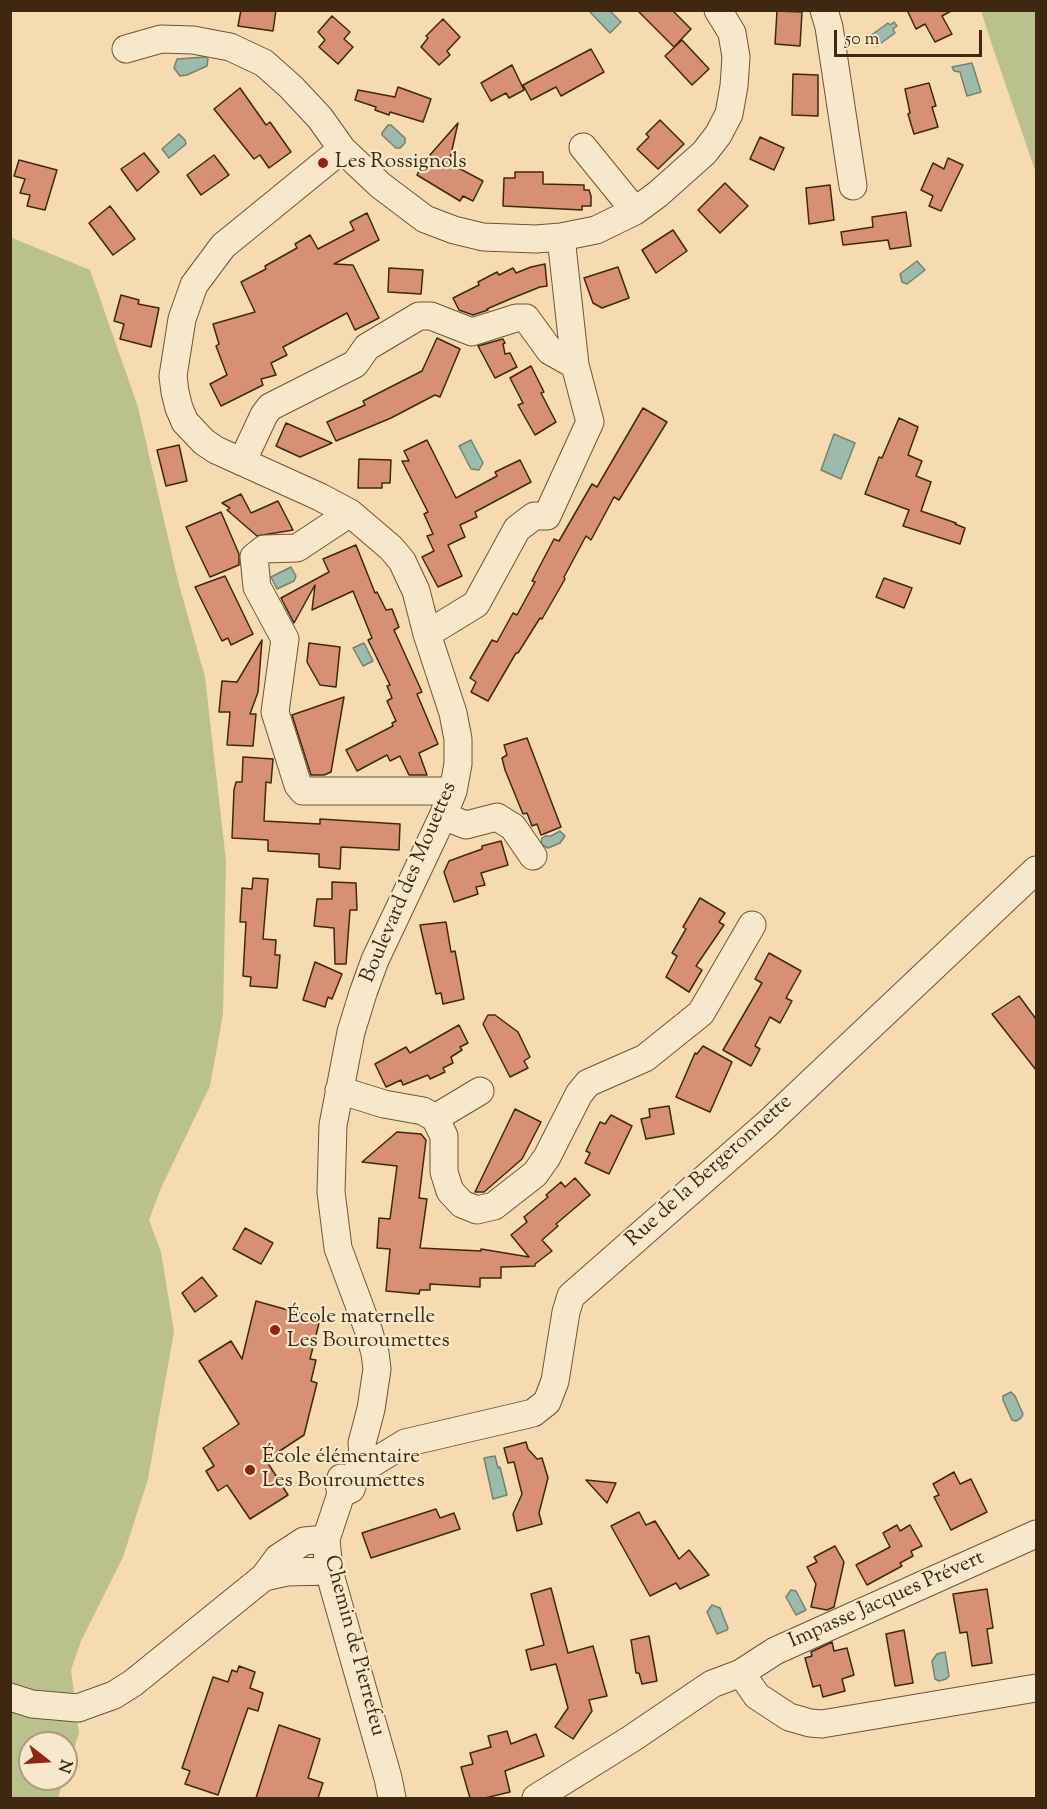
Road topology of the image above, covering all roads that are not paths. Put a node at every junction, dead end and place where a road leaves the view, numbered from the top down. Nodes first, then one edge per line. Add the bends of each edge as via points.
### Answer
1 (718, 10) edge
2 (824, 10) edge
3 (126, 50) dead end
4 (583, 147) dead end
5 (342, 148) junction
6 (854, 186) dead end
7 (635, 211) junction
8 (561, 237) junction
9 (575, 364) junction
10 (242, 462) junction
11 (350, 513) junction
12 (427, 634) junction
13 (453, 791) junction
14 (443, 816) junction
15 (533, 856) dead end
16 (1036, 870) edge
17 (752, 925) dead end
18 (339, 1089) junction
19 (480, 1091) dead end
20 (435, 1118) junction
21 (364, 1435) junction
22 (405, 1443) junction
23 (358, 1472) junction
24 (341, 1494) junction
25 (1036, 1534) edge
26 (326, 1539) junction
27 (329, 1571) junction
28 (264, 1577) junction
29 (741, 1674) junction
30 (1036, 1689) edge
31 (10, 1697) edge
32 (392, 1798) edge
33 (536, 1798) edge

1 - 7 street via 732,33 736,57 729,114 704,153
2 - 6 street
3 - 5 street via 161,39 230,47 264,63 291,87
4 - 7 street
5 - 8 street via 380,185 426,219 483,237
5 - 10 street, Boulevard des Mouettes via 223,246 194,285 188,300 173,376 179,408 189,427 204,442
7 - 8 street via 596,230
8 - 9 street
9 - 10 street via 550,351 526,318 472,332 431,316 419,316 367,347 355,364 270,407
9 - 12 street via 590,422 547,516 534,516 517,529 476,604
10 - 11 street, Boulevard des Mouettes
11 - 12 street, Boulevard des Mouettes via 402,561 416,591
11 - 13 street via 297,548 264,549 254,557 257,587 285,639 275,712 298,785 303,791
12 - 13 street, Boulevard des Mouettes via 458,739
13 - 14 street, Boulevard des Mouettes
14 - 15 street via 466,825 497,818 513,828
14 - 18 street, Boulevard des Mouettes via 375,960 351,1032
16 - 22 street, Rue de la Bergeronnette via 767,1124 571,1296 555,1381 547,1402 533,1413
17 - 20 street via 700,1013 645,1058 588,1083 535,1174 494,1206 477,1210 462,1204 450,1191 444,1172 444,1136
18 - 20 street via 384,1104 423,1111
18 - 21 street, Boulevard des Mouettes via 331,1147 332,1214 338,1248 375,1353 377,1369
19 - 20 street
21 - 22 street
21 - 23 street, Chemin de Pierrefeu
21 - 24 street, Chemin de Pierrefeu via 352,1451 339,1484
22 - 23 street, Rue de la Bergeronnette
23 - 24 street, Chemin de Pierrefeu via 351,1489
24 - 26 street, Chemin de Pierrefeu
25 - 29 street, Impasse Jacques Prévert via 775,1651
26 - 27 street, Chemin de Pierrefeu
26 - 28 street via 304,1541 279,1558
27 - 28 street
27 - 32 street, Chemin de Pierrefeu
28 - 31 street via 114,1695 78,1708 33,1704
29 - 30 street via 757,1696 789,1717 822,1724
29 - 33 street, Impasse Jacques Prévert via 712,1684

